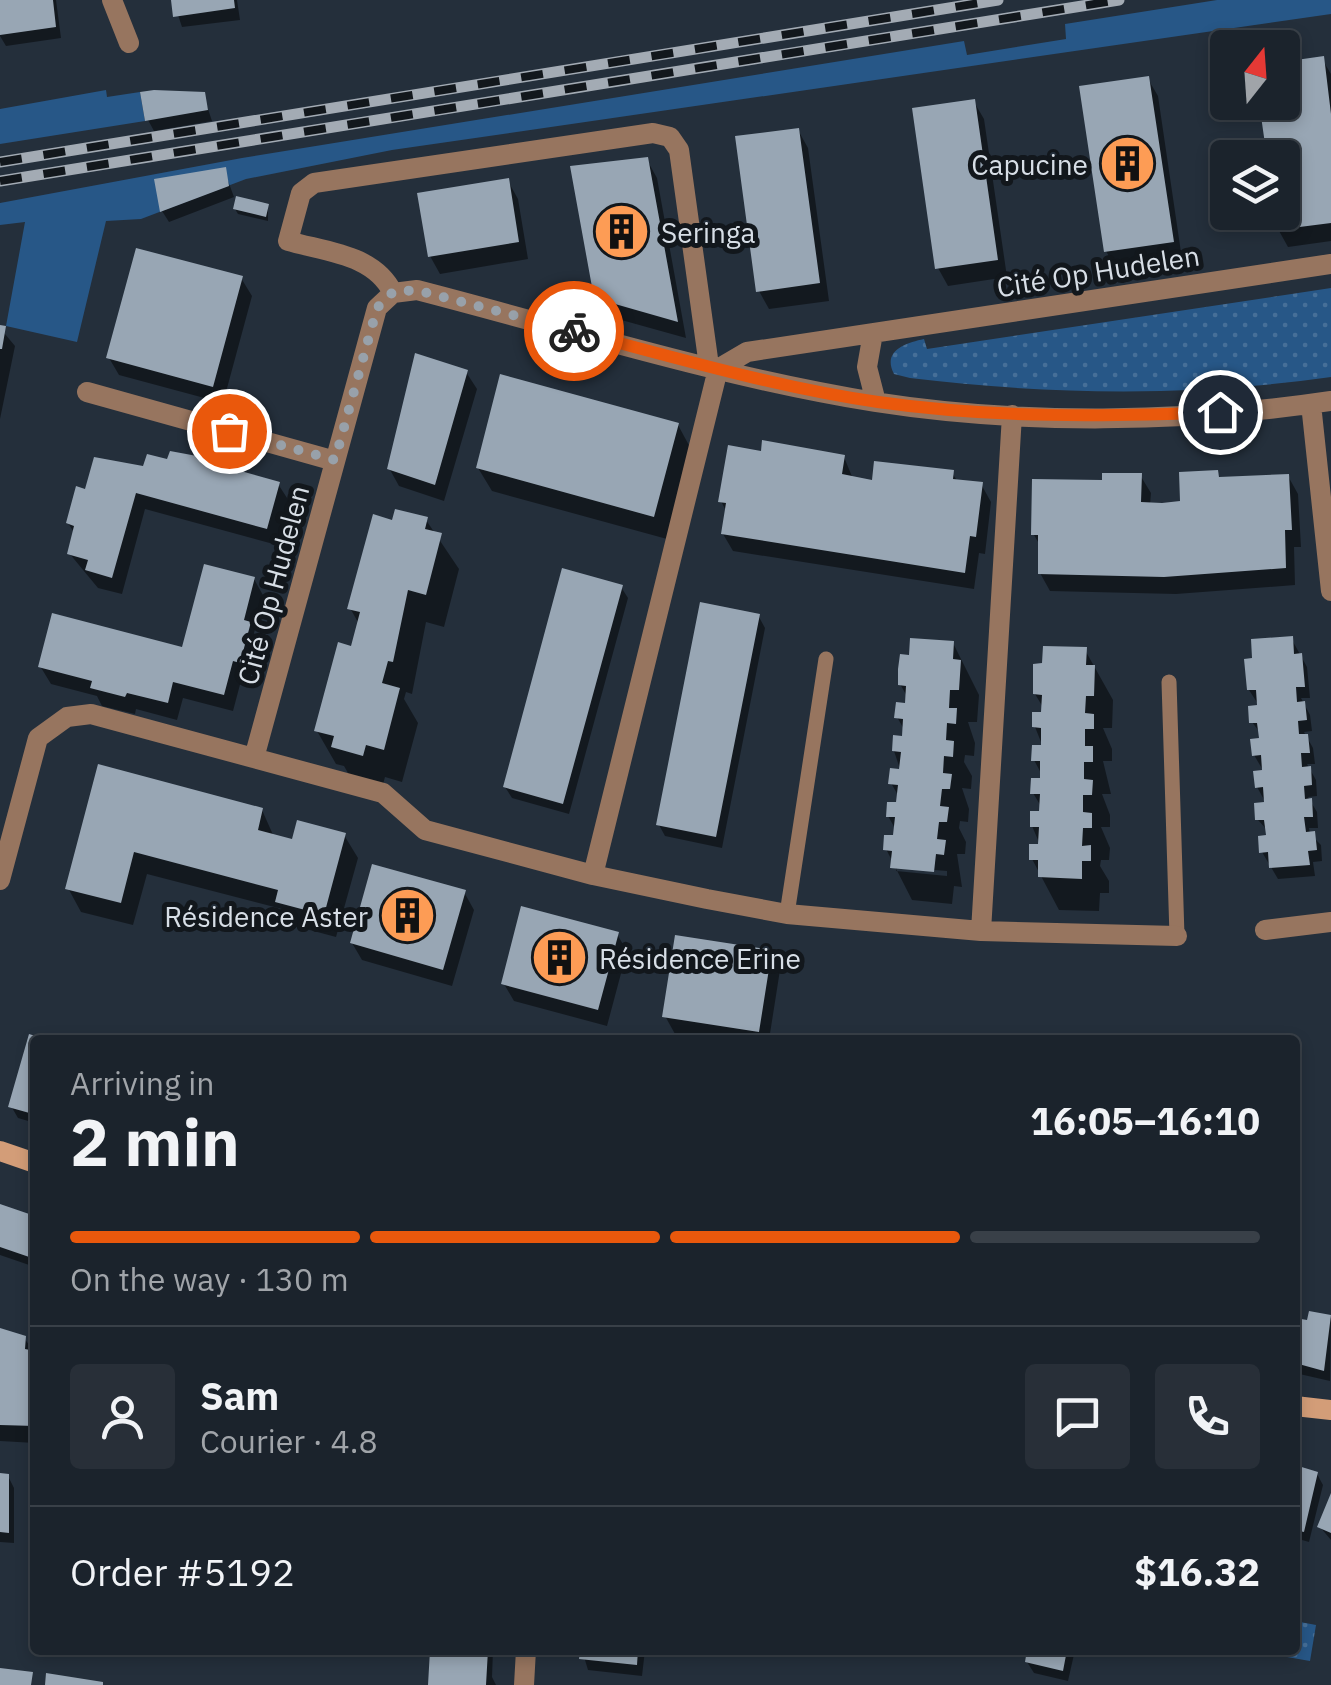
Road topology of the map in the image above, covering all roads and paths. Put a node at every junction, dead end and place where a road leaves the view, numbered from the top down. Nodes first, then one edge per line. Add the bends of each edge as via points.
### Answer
1 (112, 0) edge
2 (129, 44) dead end
3 (1331, 264) edge
4 (393, 292) junction
5 (874, 334) junction
6 (714, 368) junction
7 (87, 392) dead end
8 (876, 402) junction
9 (1321, 402) edge
10 (1012, 415) junction
11 (335, 460) junction
12 (1331, 591) edge
13 (826, 659) dead end
14 (1169, 682) dead end
15 (254, 758) junction
16 (593, 875) junction
17 (0, 880) edge
18 (787, 914) junction
19 (1331, 922) edge
20 (981, 930) junction
21 (1264, 930) dead end
22 (1176, 936) joint
23 (0, 1151) edge
24 (30, 1162) edge
25 (1300, 1407) edge
26 (1328, 1412) edge
27 (526, 1655) edge
28 (524, 1685) edge

1 - 2 street
3 - 5 street, Cité Op Hudelen
4 - 6 street via 416,290
4 - 6 street via 368,263 288,241 301,193 314,183 653,133 670,136 679,150
4 - 11 street, Cité Op Hudelen via 377,308
5 - 6 street, Cité Op Hudelen via 747,352
5 - 8 street via 867,367
6 - 8 street
6 - 16 street
7 - 11 street
8 - 10 street
9 - 10 street via 1144,415
9 - 12 street
10 - 20 street
11 - 15 street, Cité Op Hudelen
13 - 18 lane
14 - 22 lane
15 - 16 street via 383,793 425,830
15 - 17 street via 92,714 67,717 38,738
16 - 18 street
18 - 20 street
19 - 21 street
20 - 22 street
23 - 24 main road
25 - 26 main road
27 - 28 street

